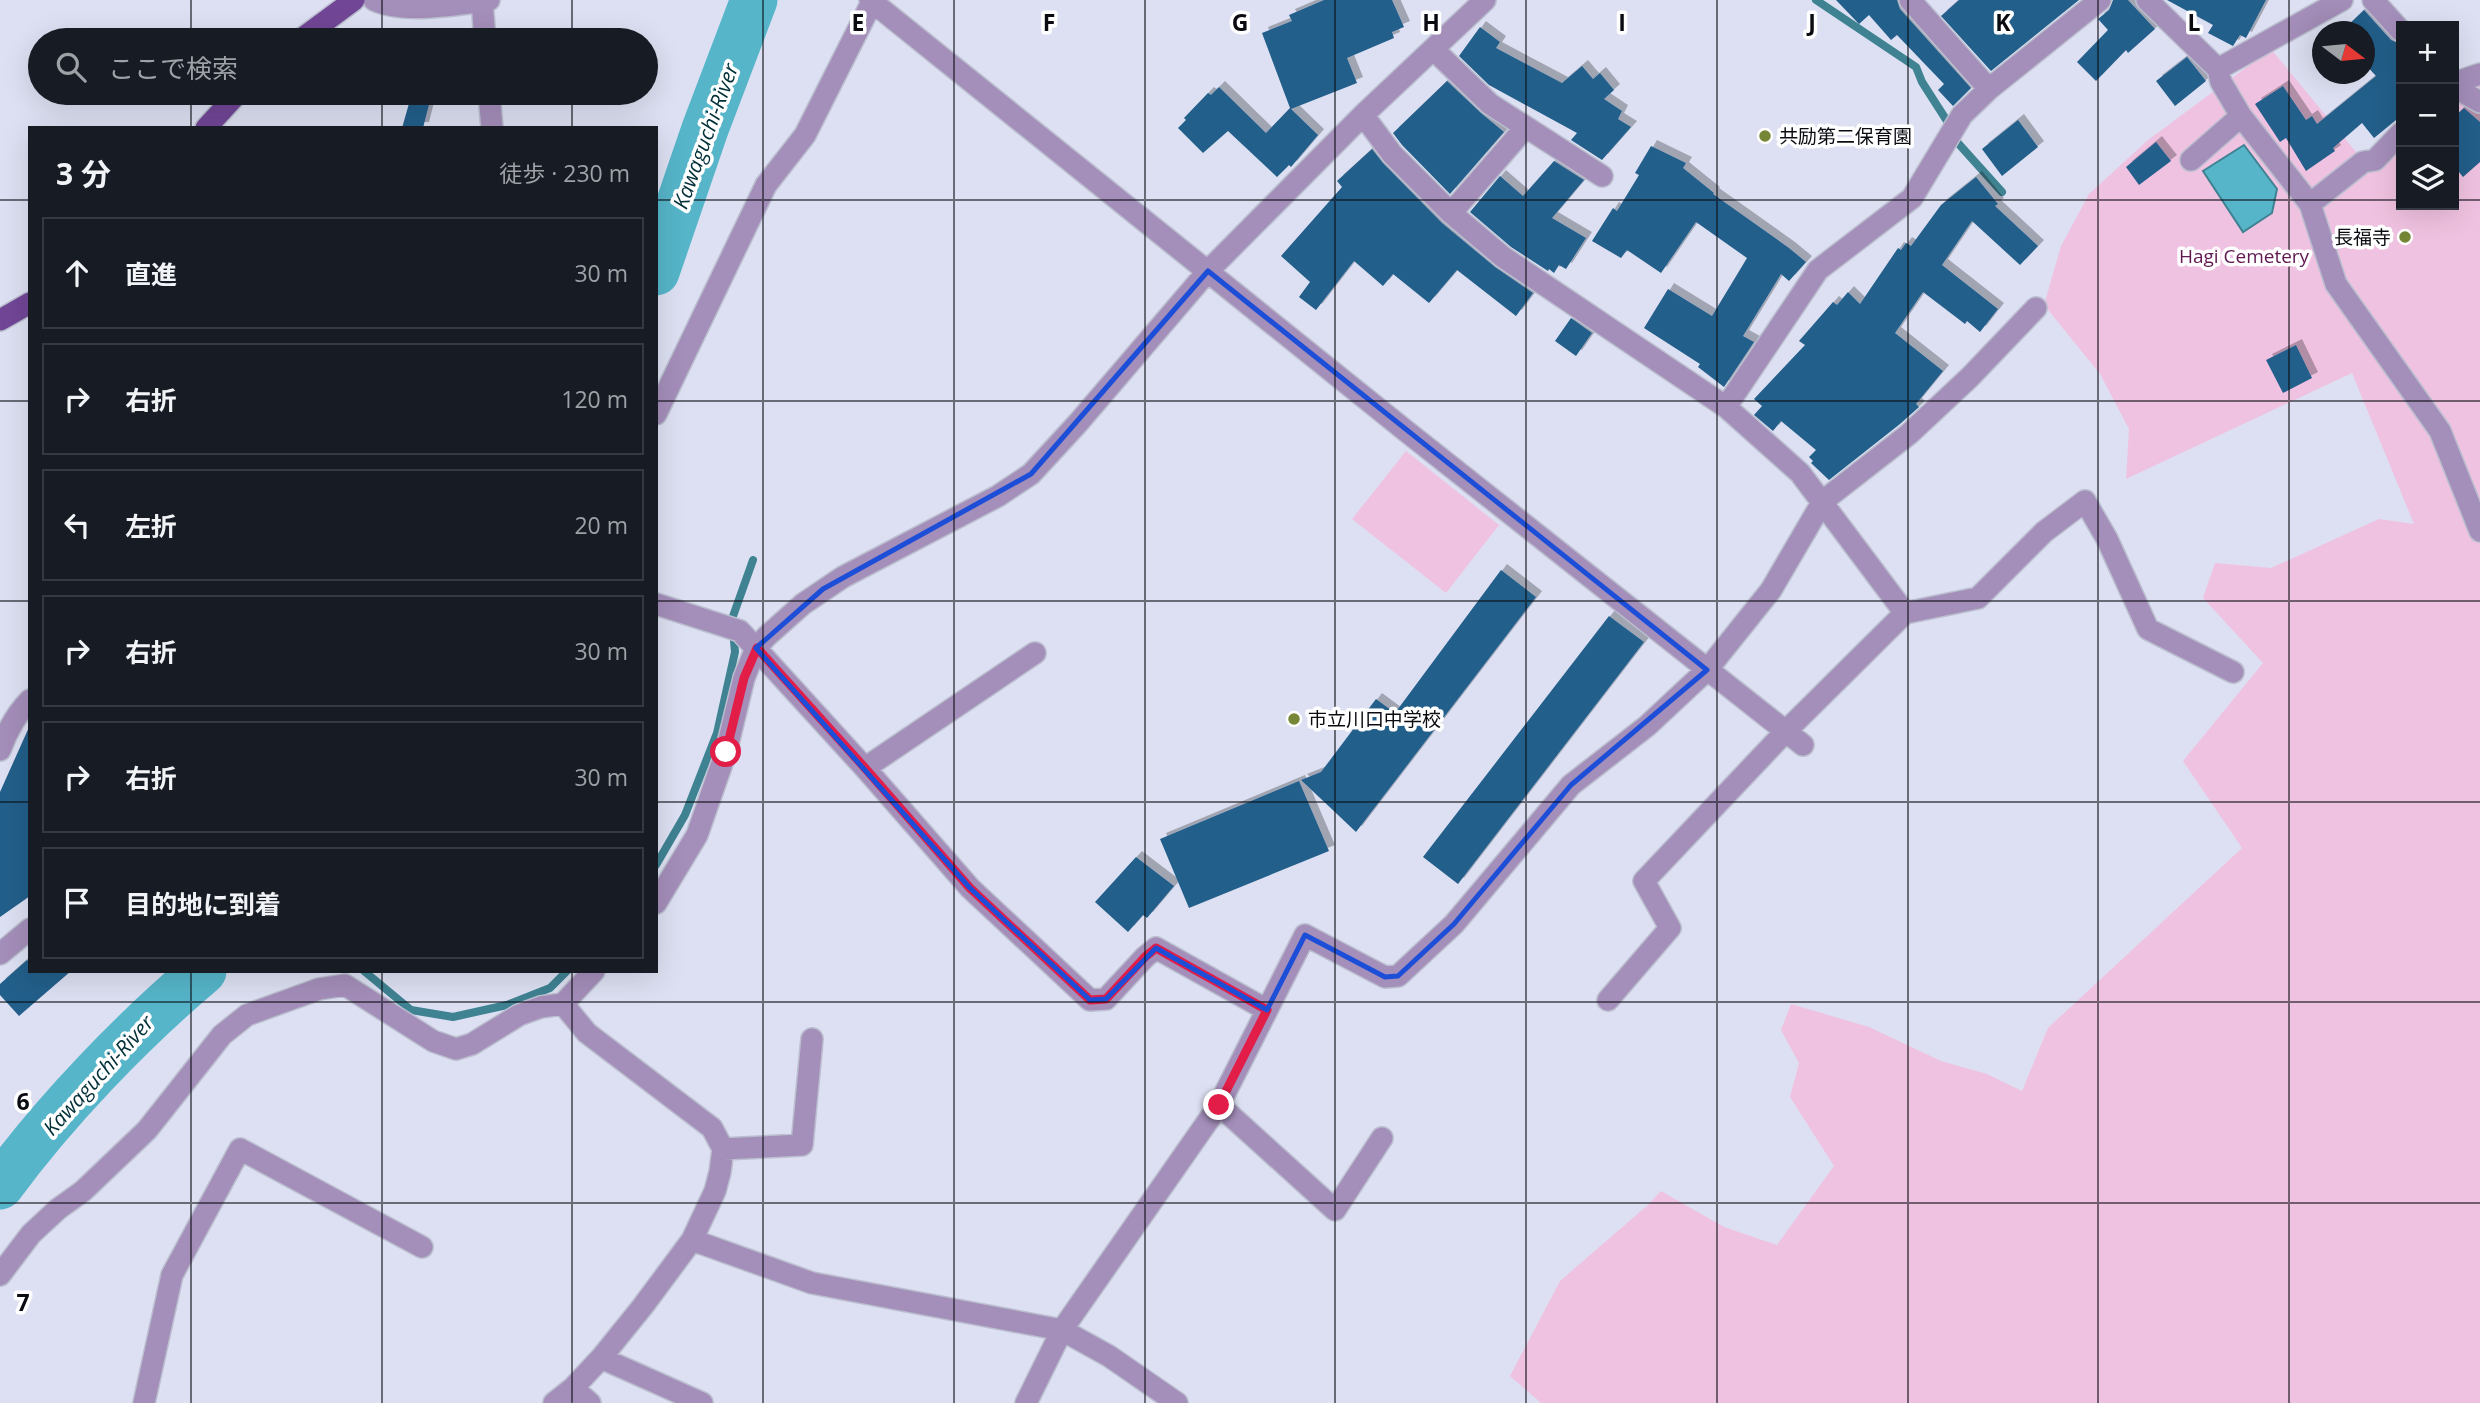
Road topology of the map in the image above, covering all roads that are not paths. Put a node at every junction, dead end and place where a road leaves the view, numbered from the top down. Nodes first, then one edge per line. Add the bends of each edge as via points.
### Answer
1 (354, 0) edge
2 (374, 0) edge
3 (1485, 0) edge
4 (1910, 0) edge
5 (2101, 0) edge
6 (2147, 0) edge
7 (2342, 0) edge
8 (2373, 0) edge
9 (485, 1) edge
10 (872, 1) edge
11 (2396, 25) edge
12 (316, 28) edge
13 (485, 28) edge
14 (1433, 49) junction
15 (2218, 69) junction
16 (2480, 74) edge
17 (2456, 84) edge
18 (2459, 88) edge
19 (1989, 89) junction
20 (2480, 102) edge
21 (227, 105) edge
22 (490, 105) edge
23 (1363, 115) junction
24 (2241, 116) junction
25 (208, 126) edge
26 (492, 126) edge
27 (1525, 128) junction
28 (2396, 138) edge
29 (2190, 160) dead end
30 (1602, 176) dead end
31 (2310, 204) junction
32 (1451, 213) junction
33 (1209, 271) junction
34 (28, 304) edge
35 (2036, 308) dead end
36 (0, 320) edge
37 (1726, 407) junction
38 (658, 410) edge
39 (1823, 501) junction
40 (2480, 531) edge
41 (658, 605) edge
42 (1905, 612) junction
43 (757, 648) junction
44 (1035, 653) dead end
45 (1707, 670) junction
46 (2233, 672) dead end
47 (28, 703) edge
48 (1787, 730) junction
49 (1802, 745) dead end
50 (0, 750) edge
51 (865, 768) junction
52 (658, 900) edge
53 (28, 931) edge
54 (0, 954) edge
55 (592, 973) edge
56 (1608, 1000) dead end
57 (563, 1004) junction
58 (1267, 1010) junction
59 (812, 1039) dead end
60 (1219, 1105) junction
61 (1382, 1138) dead end
62 (723, 1149) junction
63 (692, 1240) junction
64 (422, 1247) dead end
65 (0, 1275) edge
66 (1062, 1330) junction
67 (601, 1358) junction
68 (573, 1388) junction
69 (144, 1403) edge
70 (554, 1403) edge
71 (590, 1403) edge
72 (702, 1403) edge
73 (1026, 1403) edge
74 (1177, 1403) edge

1 - 12 main road
2 - 9 street via 412,7
3 - 14 street
4 - 19 street
5 - 19 street
6 - 15 street
7 - 15 street
8 - 11 street
9 - 13 street
10 - 33 street
10 - 38 street via 805,135 766,186
14 - 23 street
14 - 27 street via 1490,104
15 - 24 street
16 - 17 street
18 - 20 street
19 - 37 street via 1962,115 1912,198 1818,270
21 - 25 main road
22 - 26 street
23 - 32 street via 1392,154
23 - 33 street
24 - 29 street
24 - 31 street
27 - 30 street
27 - 32 street
28 - 31 street via 2375,160 2363,162
31 - 40 street via 2336,284 2440,431
32 - 37 street via 1503,257
33 - 43 street via 1031,474 822,589 780,622
33 - 45 street
34 - 36 main road
35 - 39 street via 1909,434
37 - 39 street via 1800,473
39 - 42 street
39 - 45 street via 1771,590
41 - 43 street via 731,627
42 - 46 street via 1978,598 2044,532 2085,501 2148,629
42 - 48 street
43 - 51 street
43 - 52 street via 697,835
44 - 51 street
45 - 48 street
45 - 58 street via 1647,726 1571,785 1454,924 1398,976 1385,977 1305,935
47 - 50 street via 8,729
48 - 49 street
48 - 56 street via 1644,881 1670,928
51 - 58 street via 970,888 1090,1000 1106,999 1156,948
53 - 54 street
55 - 57 street
57 - 62 street via 587,1033 712,1128
57 - 65 street via 519,1015 456,1049 433,1041 345,985 319,989 247,1015 222,1035 147,1130 31,1234
58 - 60 street
59 - 62 street via 802,1145
60 - 61 street via 1335,1210
60 - 66 street
62 - 63 street via 715,1191
63 - 66 street via 812,1283
63 - 67 street
64 - 69 street via 240,1149 173,1275
66 - 73 street
66 - 74 street
67 - 68 street
67 - 72 street
68 - 70 street
68 - 71 street

